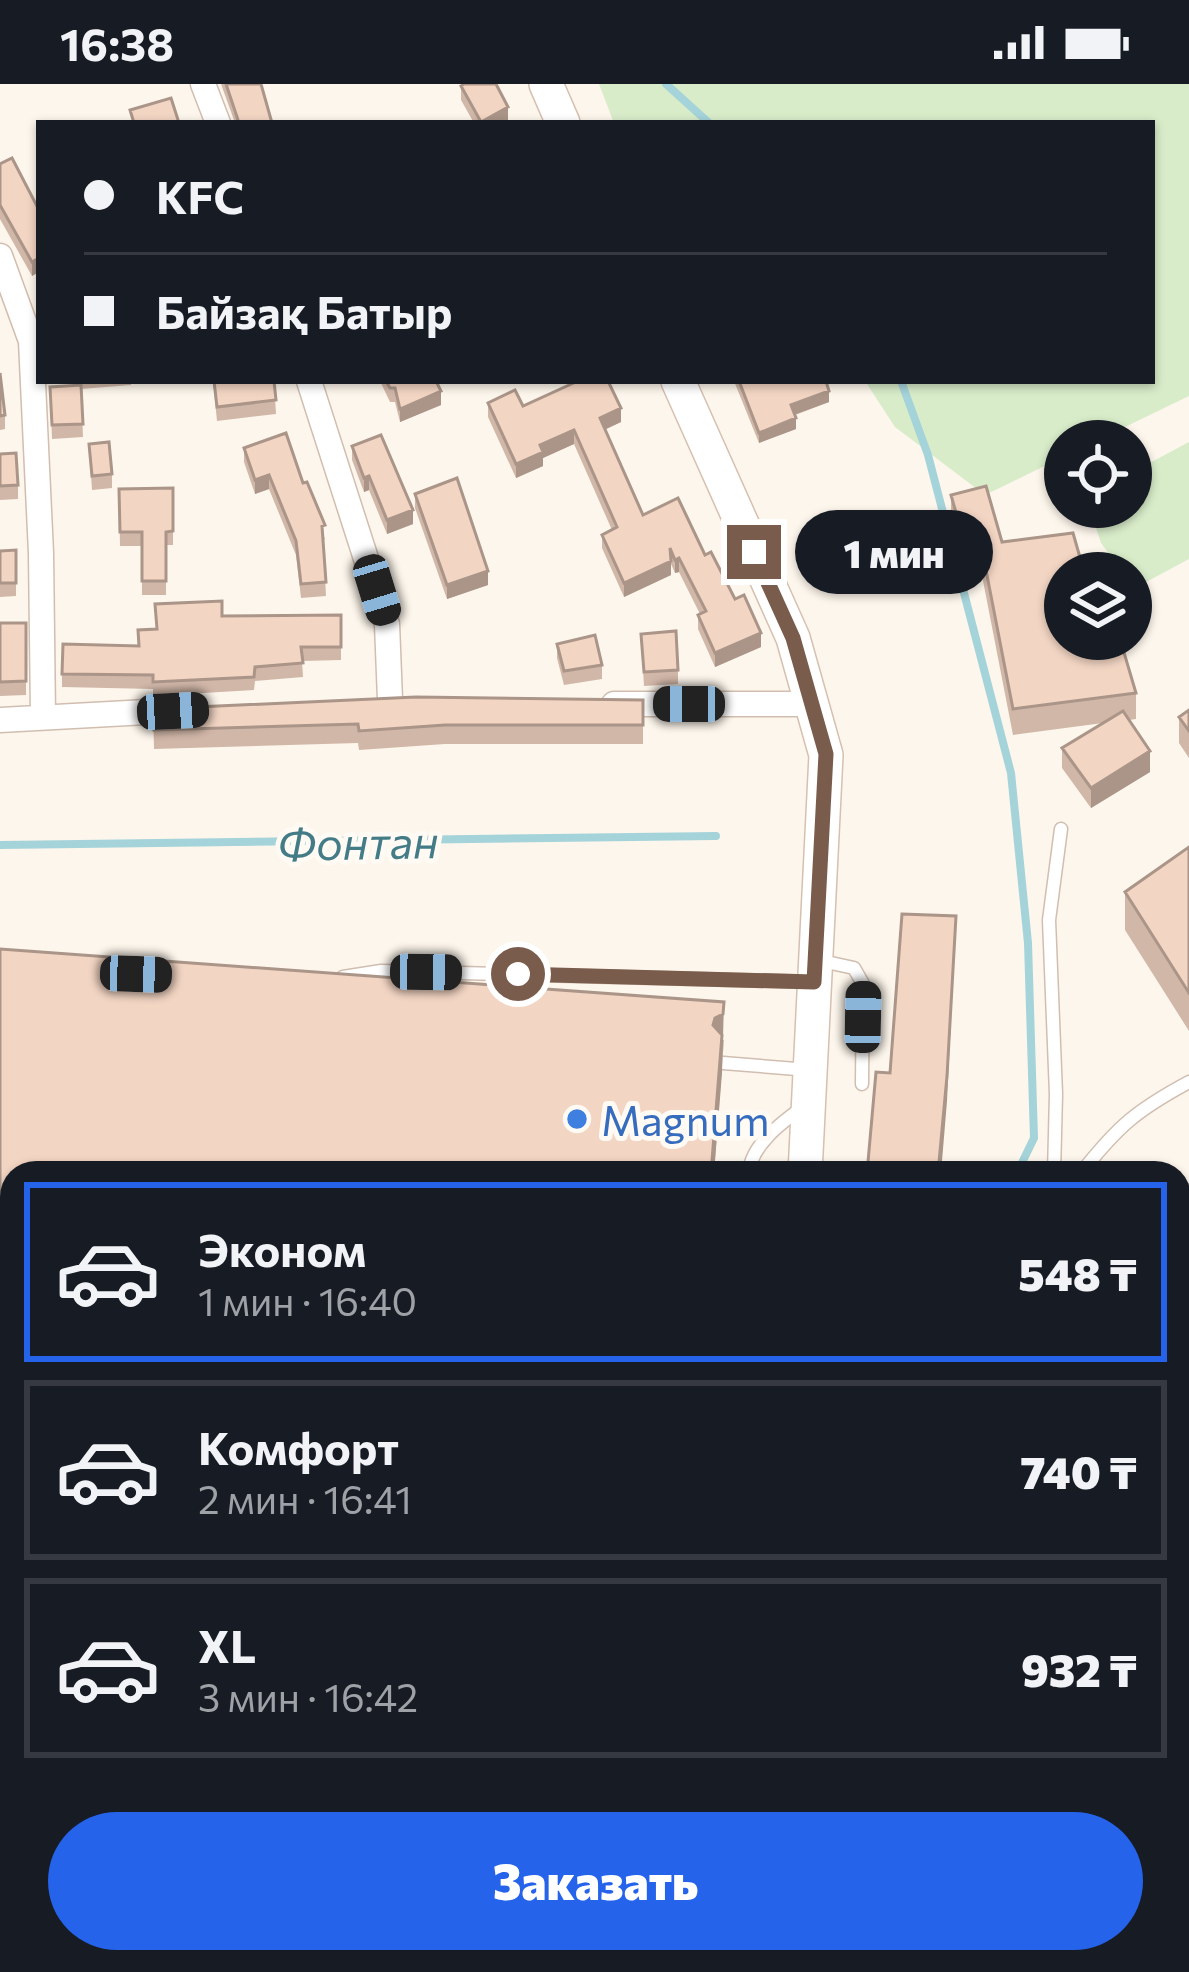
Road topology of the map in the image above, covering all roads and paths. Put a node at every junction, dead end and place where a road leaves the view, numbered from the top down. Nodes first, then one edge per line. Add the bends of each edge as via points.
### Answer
1 (203, 84) edge
2 (545, 84) edge
3 (217, 120) edge
4 (562, 120) edge
5 (0, 256) edge
6 (310, 384) edge
7 (679, 384) edge
8 (390, 701) edge
9 (582, 704) edge
10 (814, 704) junction
11 (205, 710) edge
12 (43, 717) junction
13 (0, 720) edge
14 (1061, 829) dead end
15 (815, 971) junction
16 (332, 978) edge
17 (723, 1063) edge
18 (1189, 1082) edge
19 (862, 1084) dead end
20 (810, 1086) junction
21 (750, 1161) edge
22 (806, 1161) edge
23 (1054, 1161) edge
24 (1090, 1161) edge

1 - 3 street
2 - 4 street
5 - 12 street via 31,340
6 - 8 street via 387,624
7 - 10 street via 793,638
9 - 10 street
10 - 15 street via 827,787
11 - 12 street
12 - 13 street
14 - 23 lane via 1049,920
15 - 16 lane via 381,971
15 - 19 lane via 854,968 863,984
15 - 20 street
17 - 20 lane
18 - 24 lane via 1139,1108
20 - 21 lane
20 - 22 street

